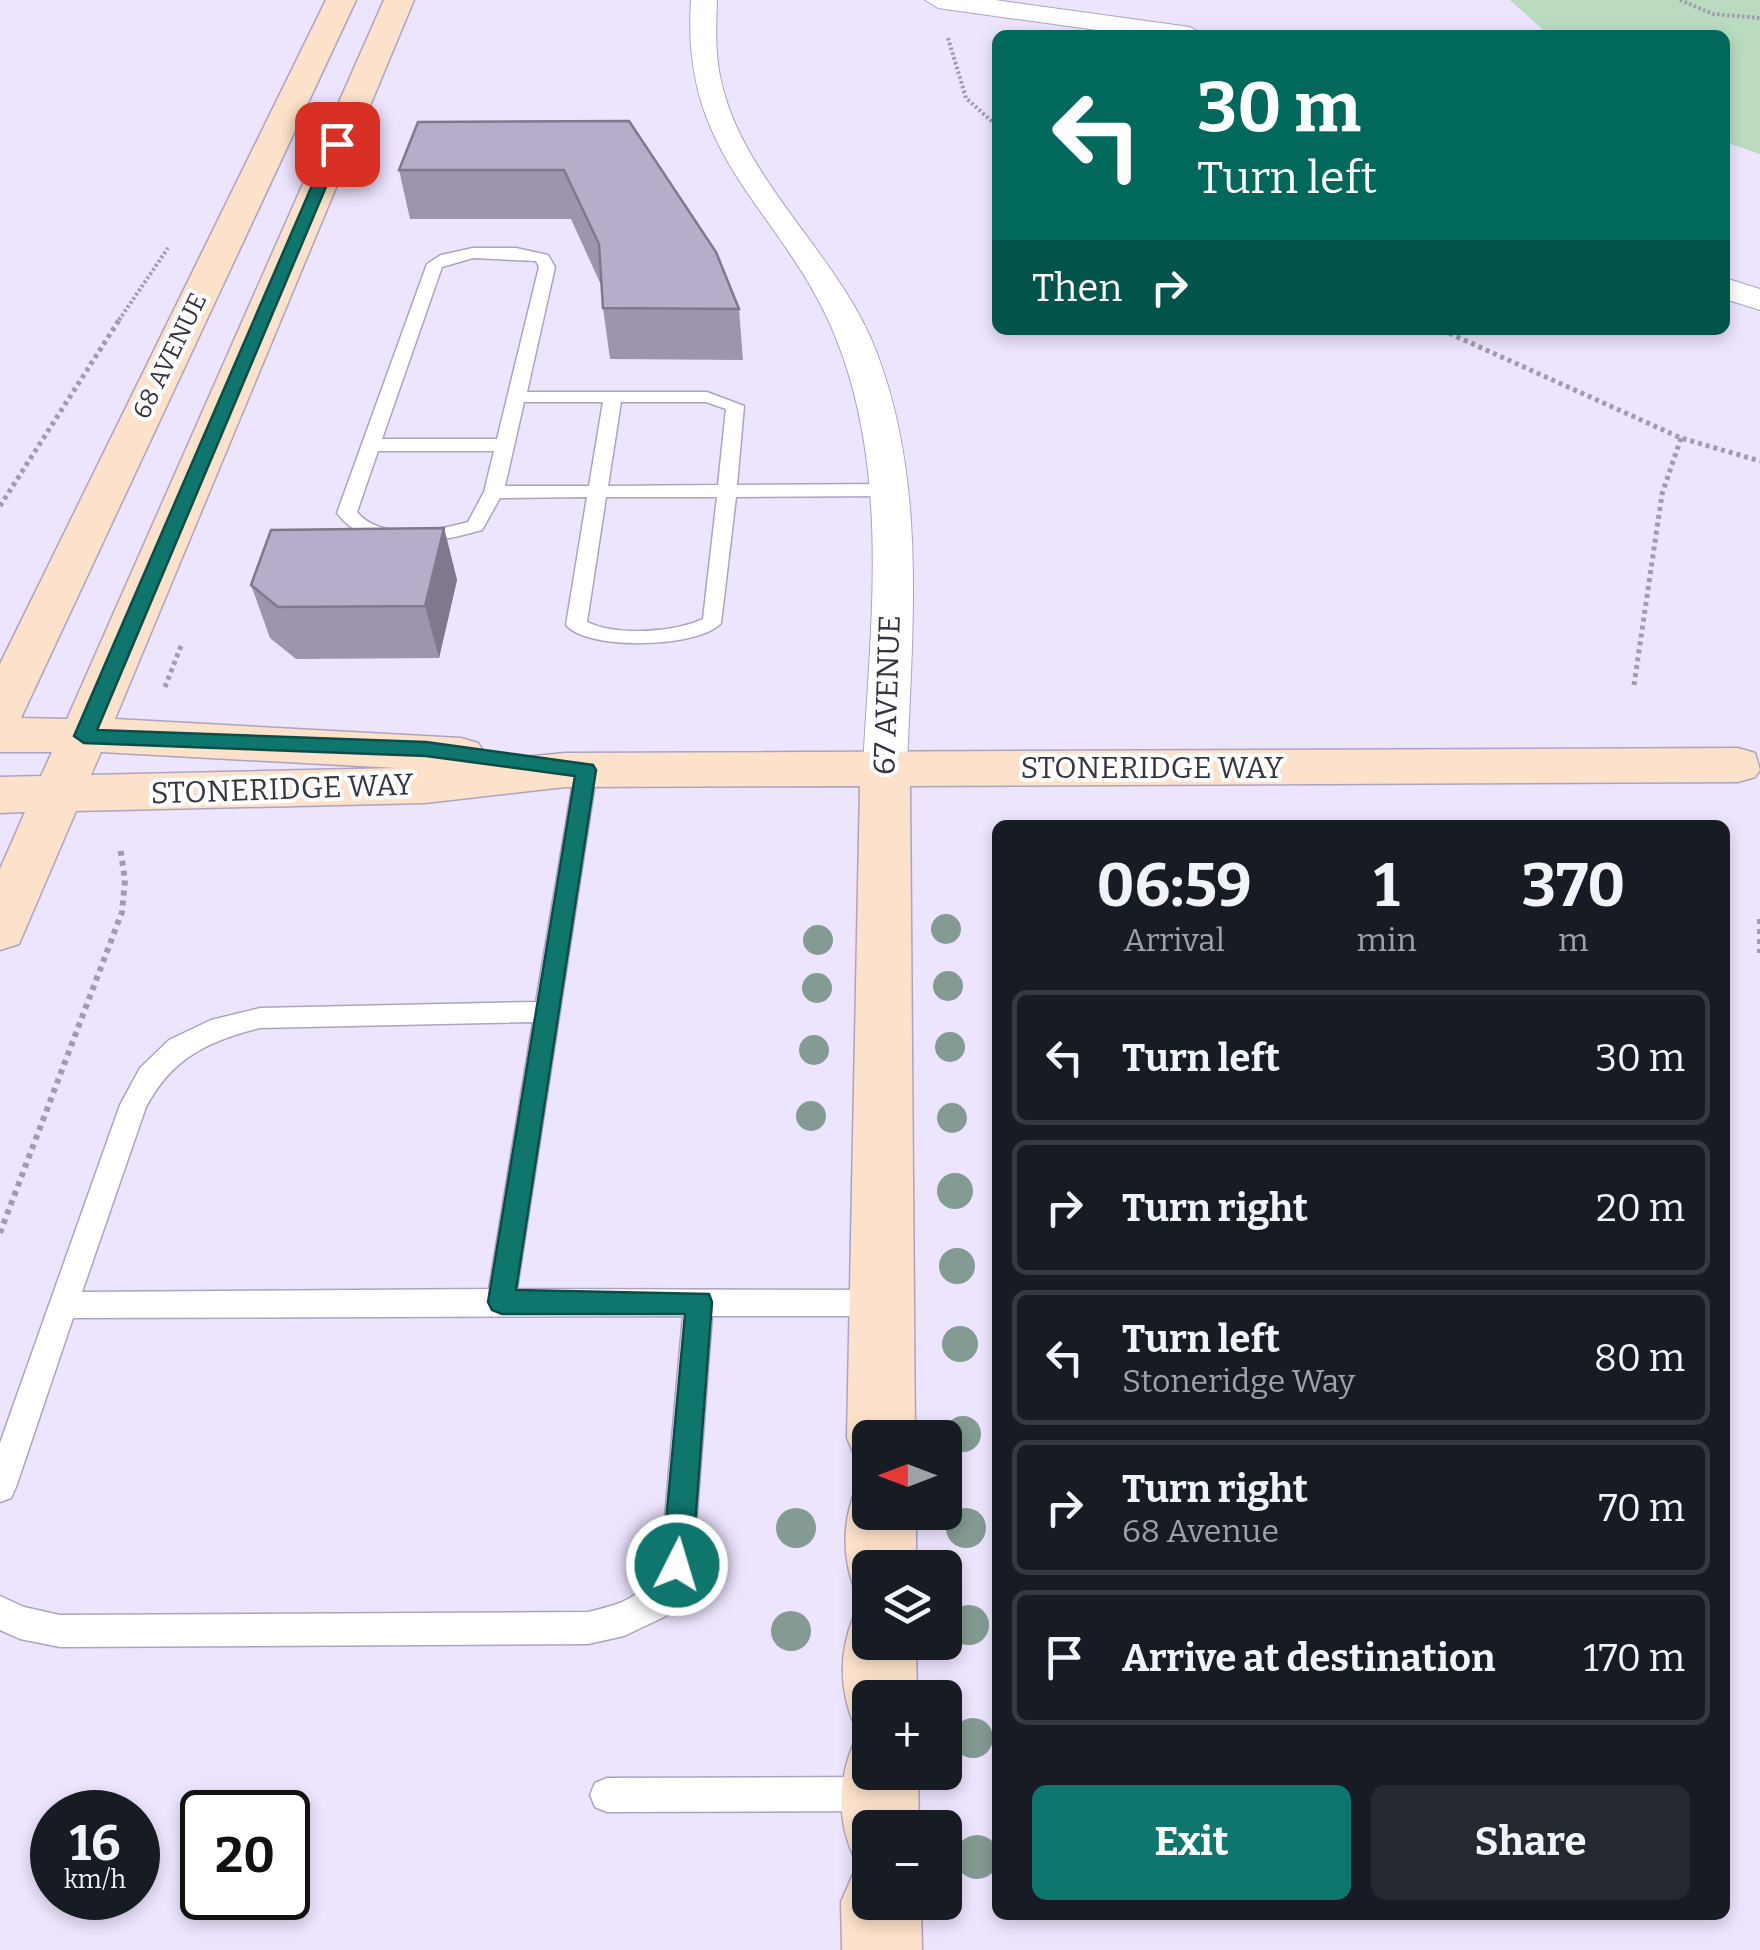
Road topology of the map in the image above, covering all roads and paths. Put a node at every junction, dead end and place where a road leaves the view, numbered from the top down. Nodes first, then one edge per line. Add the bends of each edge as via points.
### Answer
1 (340, 0) edge
2 (399, 0) edge
3 (704, 0) edge
4 (938, 0) edge
5 (1680, 0) edge
6 (1760, 18) edge
7 (1154, 30) edge
8 (946, 34) dead end
9 (992, 124) edge
10 (168, 248) dead end
11 (1730, 290) edge
12 (1760, 300) edge
13 (1453, 335) edge
14 (517, 397) junction
15 (613, 397) junction
16 (1681, 438) junction
17 (505, 444) junction
18 (371, 445) junction
19 (1760, 461) edge
20 (888, 490) junction
21 (725, 491) junction
22 (494, 492) junction
23 (598, 492) junction
24 (0, 506) edge
25 (1634, 685) dead end
26 (0, 713) edge
27 (0, 735) edge
28 (84, 736) junction
29 (1738, 765) dead end
30 (885, 768) junction
31 (576, 770) junction
32 (59, 794) junction
33 (0, 795) edge
34 (120, 846) dead end
35 (1760, 919) edge
36 (0, 930) edge
37 (1760, 953) edge
38 (548, 1012) junction
39 (0, 1234) edge
40 (502, 1302) junction
41 (699, 1302) junction
42 (882, 1303) junction
43 (63, 1305) junction
44 (881, 1420) edge
45 (0, 1487) edge
46 (0, 1612) edge
47 (607, 1794) dead end
48 (880, 1798) edge
49 (881, 1920) edge
50 (882, 1950) edge

1 - 26 main road, 68 AVENUE
2 - 28 main road
3 - 20 street, 67 AVENUE via 701,60 708,98 738,162 812,260 855,341 872,392
4 - 7 street
5 - 6 path via 1713,14
8 - 9 path via 962,97
10 - 24 path via 106,334
11 - 12 street
13 - 16 path
14 - 15 lane
14 - 17 lane
14 - 18 lane via 547,267 527,254 450,256 435,264
15 - 21 lane via 707,397 735,406
15 - 23 lane
16 - 19 path
16 - 25 path via 1662,494
17 - 18 lane
17 - 22 lane
18 - 22 lane via 347,513 353,525 371,534 456,533 475,526
20 - 21 lane
20 - 30 street, 67 AVENUE
21 - 23 lane
21 - 23 lane via 710,623 682,633 602,635 584,632 575,617
22 - 23 lane
27 - 28 main road, STONERIDGE WAY
28 - 31 main road, STONERIDGE WAY via 426,749
28 - 32 main road
29 - 30 main road, STONERIDGE WAY
30 - 31 main road, STONERIDGE WAY
30 - 42 main road, 67 AVENUE
31 - 32 main road, STONERIDGE WAY via 426,785
31 - 38 lane
32 - 33 main road, STONERIDGE WAY
32 - 36 main road
34 - 39 path via 122,912
35 - 37 path
38 - 40 lane
38 - 43 lane via 260,1018 211,1030 178,1047 149,1076 133,1105
40 - 41 lane
40 - 43 lane
41 - 42 lane
41 - 46 lane via 677,1565 654,1604 624,1620 588,1628 60,1630
42 - 44 main road, 67 AVENUE
43 - 45 lane
47 - 48 lane
49 - 50 main road

